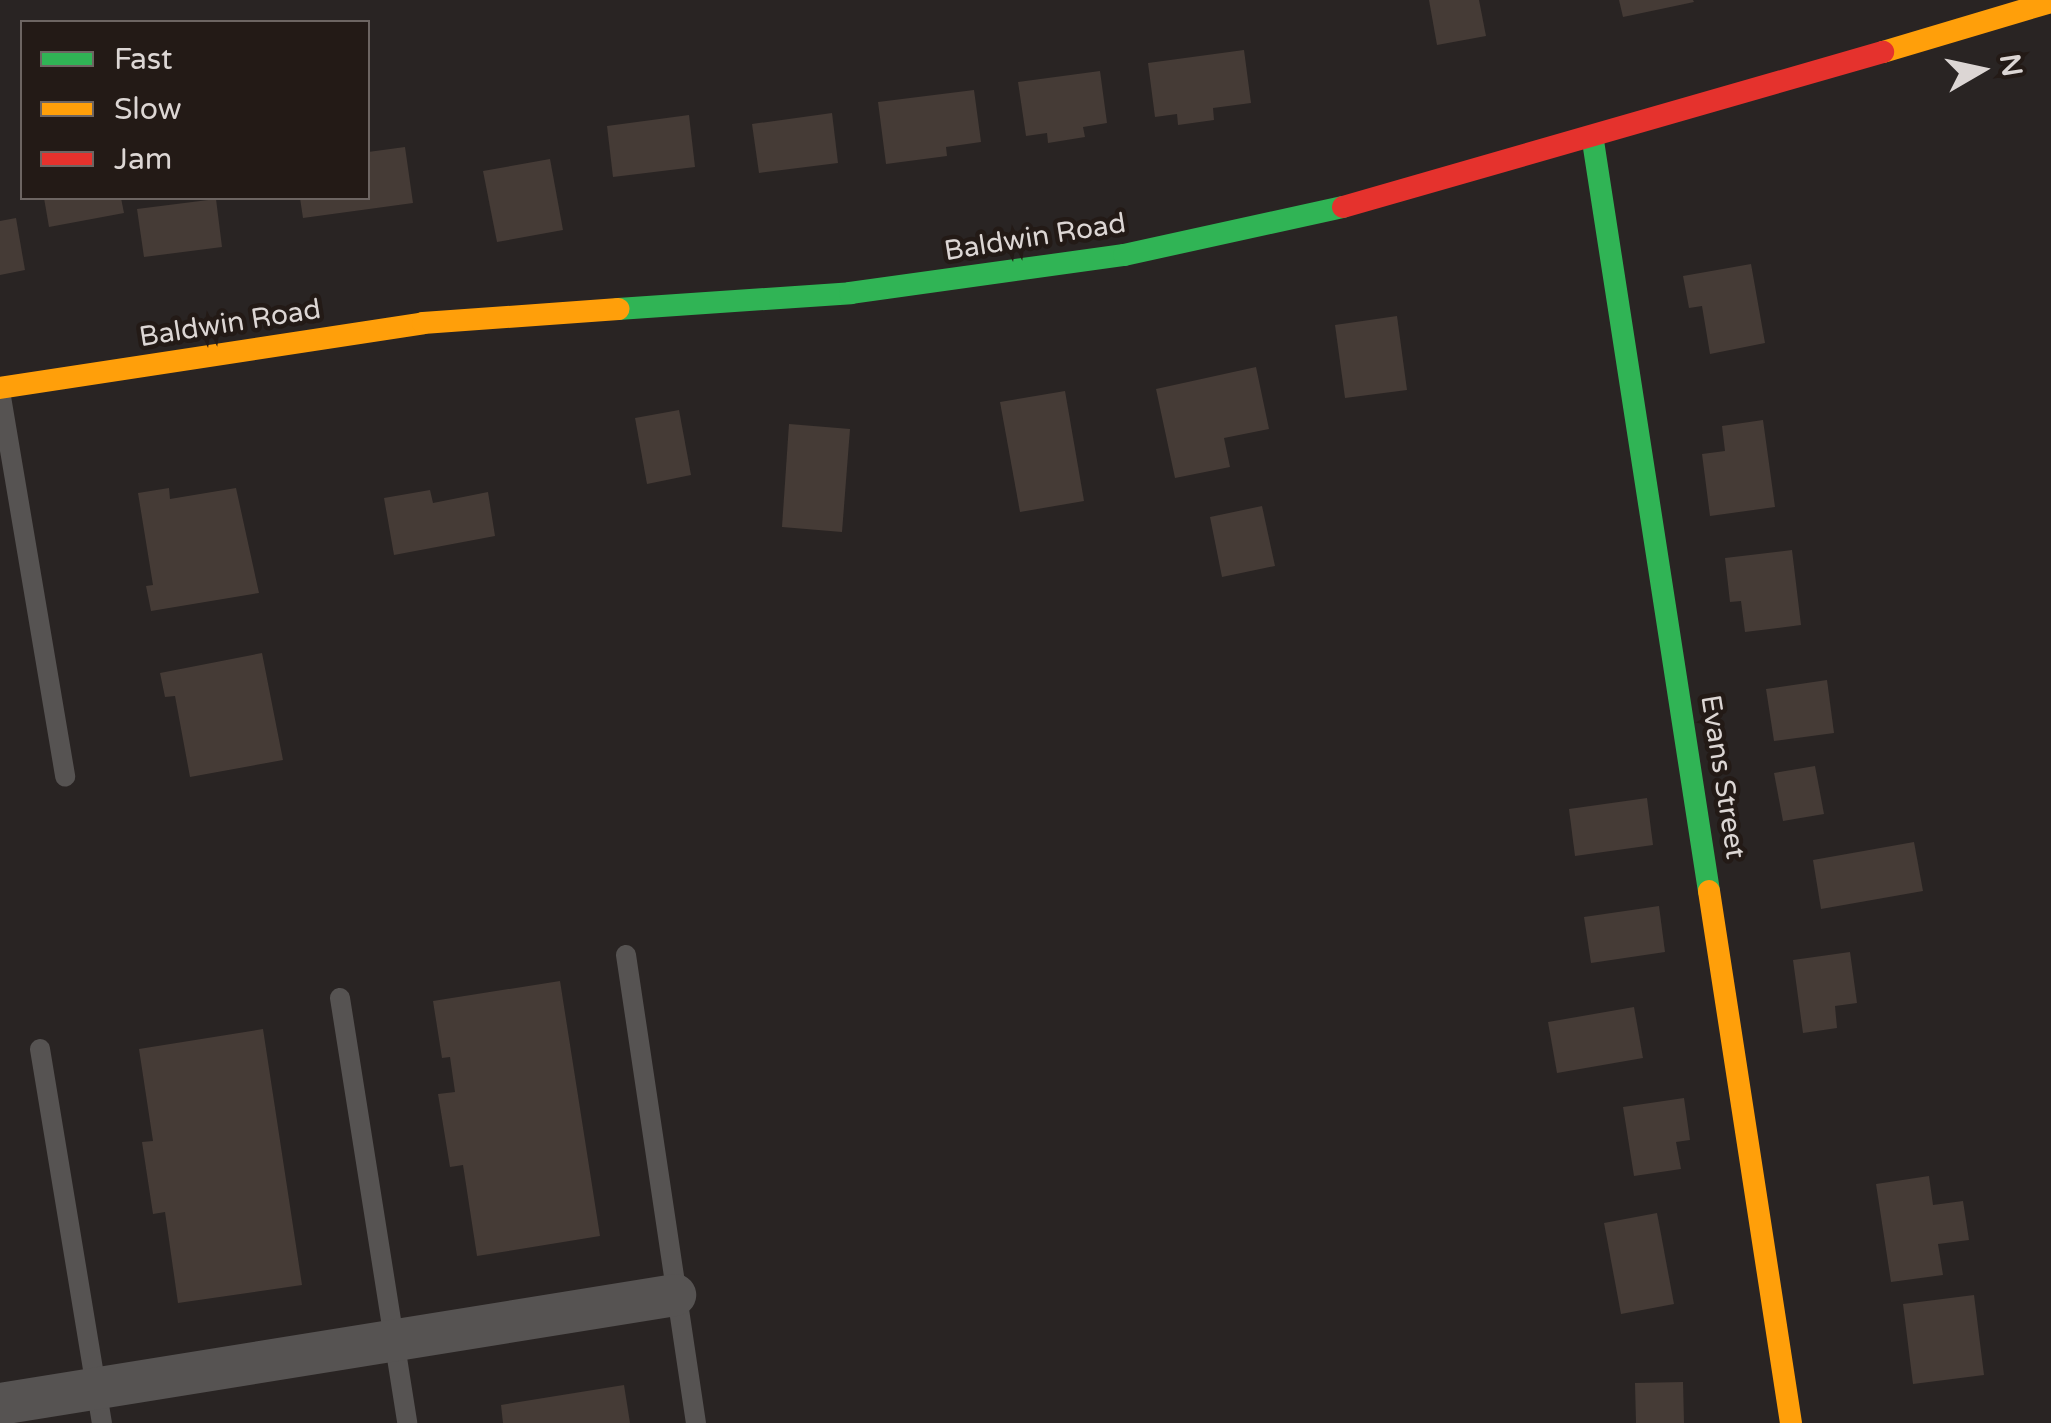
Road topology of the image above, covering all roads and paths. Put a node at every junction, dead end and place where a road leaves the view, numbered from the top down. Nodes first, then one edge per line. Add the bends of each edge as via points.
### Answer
1 (2051, 2) edge
2 (1592, 141) junction
3 (0, 389) edge
4 (64, 777) dead end
5 (626, 954) dead end
6 (340, 998) dead end
7 (40, 1050) dead end
8 (675, 1295) junction
9 (393, 1341) junction
10 (0, 1404) edge
11 (99, 1406) edge
12 (406, 1423) edge
13 (696, 1423) edge
14 (1791, 1423) edge

1 - 2 street, Baldwin Road
2 - 3 street, Baldwin Road via 1407,193 1033,270 850,293 423,323
2 - 14 street, Evans Street
3 - 4 lane
5 - 8 lane
6 - 9 lane
7 - 11 lane
8 - 9 street
8 - 13 lane
9 - 11 street
9 - 12 lane
10 - 11 street

